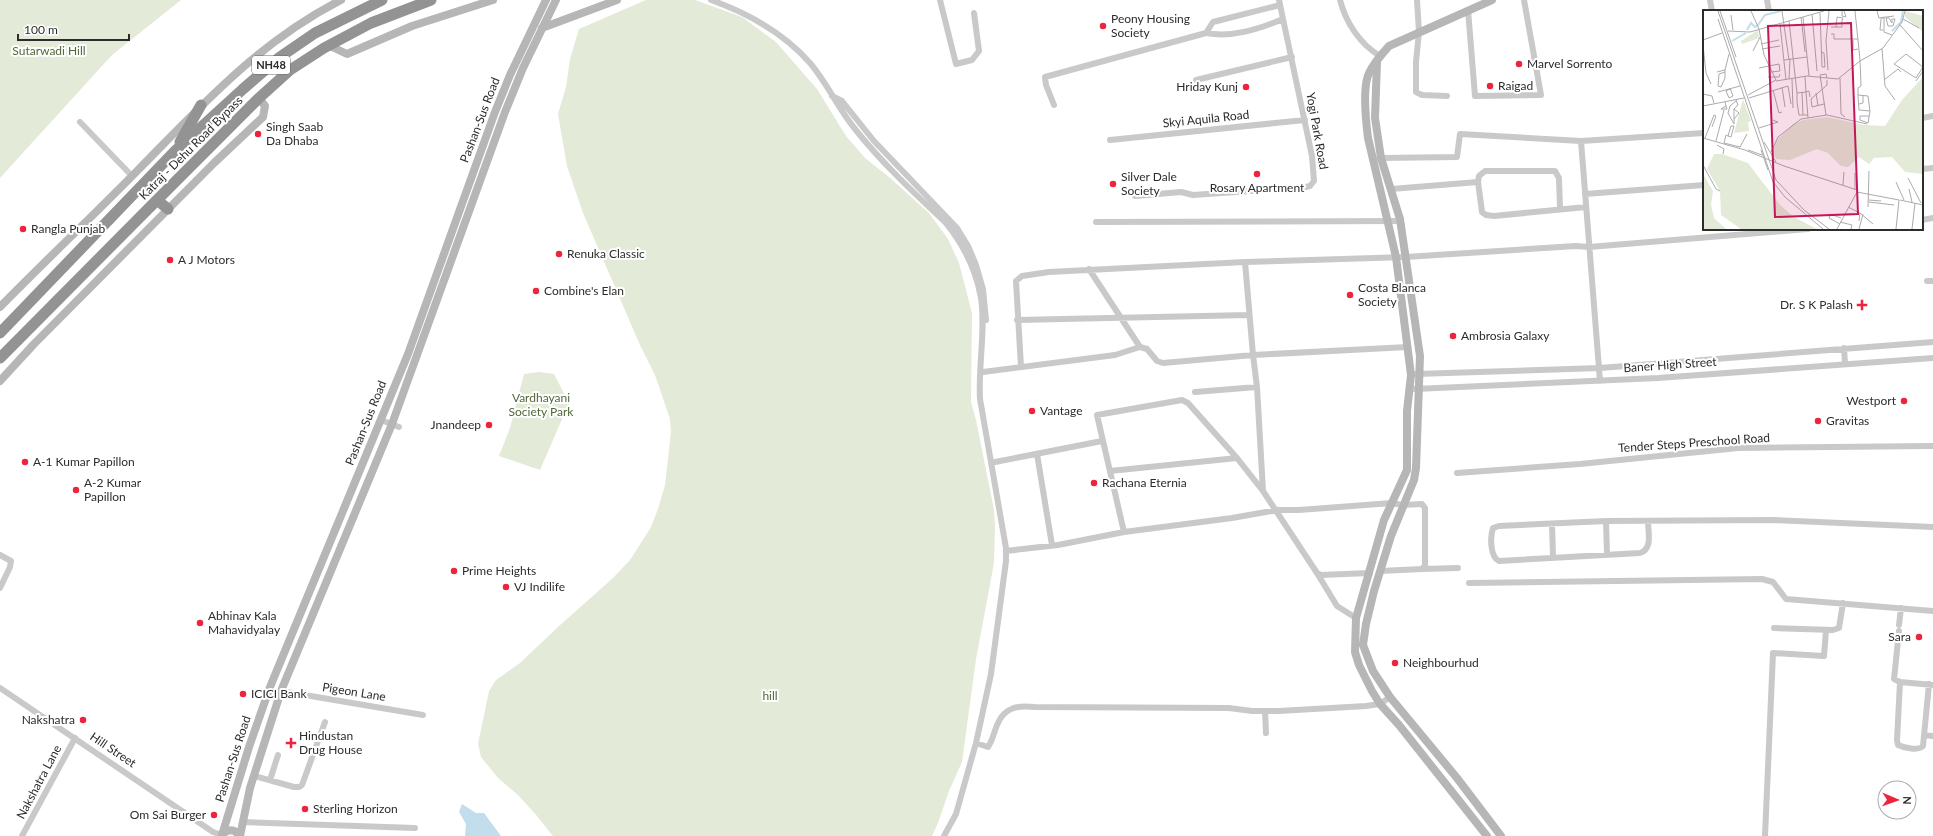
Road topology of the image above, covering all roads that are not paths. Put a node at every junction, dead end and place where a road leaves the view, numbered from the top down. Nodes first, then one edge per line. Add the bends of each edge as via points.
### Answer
1 (341, 0) edge
2 (382, 0) edge
3 (431, 0) edge
4 (493, 0) edge
5 (546, 0) edge
6 (556, 0) edge
7 (618, 0) edge
8 (710, 0) edge
9 (940, 0) edge
10 (1340, 0) edge
11 (1417, 0) edge
12 (1492, 0) edge
13 (1524, 0) edge
14 (1710, 0) edge
15 (1767, 0) edge
16 (1280, 3) edge
17 (1468, 10) junction
18 (1712, 10) edge
19 (1769, 10) edge
20 (974, 13) dead end
21 (1283, 19) junction
22 (543, 27) junction
23 (1419, 32) junction
24 (1206, 33) junction
25 (328, 45) junction
26 (1292, 56) junction
27 (1378, 59) junction
28 (1196, 80) dead end
29 (831, 95) junction
30 (1446, 96) dead end
31 (259, 98) junction
32 (201, 105) junction
33 (1054, 105) dead end
34 (1933, 116) edge
35 (1923, 118) edge
36 (1305, 120) junction
37 (80, 122) dead end
38 (1703, 133) edge
39 (1110, 140) dead end
40 (1581, 141) junction
41 (175, 151) junction
42 (1381, 158) junction
43 (1933, 168) edge
44 (1923, 169) edge
45 (132, 176) junction
46 (1478, 182) junction
47 (1703, 185) edge
48 (1391, 189) junction
49 (1584, 194) junction
50 (1135, 196) dead end
51 (157, 200) junction
52 (1586, 207) junction
53 (168, 209) junction
54 (1560, 209) junction
55 (1933, 218) edge
56 (1923, 220) edge
57 (1388, 221) junction
58 (1401, 221) junction
59 (1096, 222) dead end
60 (1796, 230) edge
61 (1589, 247) junction
62 (1396, 257) junction
63 (1406, 257) junction
64 (1245, 262) junction
65 (1089, 270) junction
66 (0, 307) edge
67 (1249, 315) junction
68 (1120, 317) junction
69 (1017, 320) junction
70 (0, 333) edge
71 (1933, 342) edge
72 (1140, 347) junction
73 (1408, 347) junction
74 (1844, 348) junction
75 (1253, 355) junction
76 (0, 358) edge
77 (1933, 358) edge
78 (1845, 364) junction
79 (1021, 367) junction
80 (1600, 368) junction
81 (983, 372) junction
82 (1410, 374) junction
83 (1421, 374) junction
84 (0, 381) edge
85 (1600, 381) junction
86 (1257, 387) junction
87 (1420, 388) junction
88 (1409, 389) junction
89 (1195, 392) dead end
90 (381, 420) junction
91 (395, 426) junction
92 (1102, 441) junction
93 (1416, 446) junction
94 (1933, 446) edge
95 (1408, 451) junction
96 (1037, 454) junction
97 (1237, 458) junction
98 (995, 462) junction
99 (1110, 471) junction
100 (1457, 473) dead end
101 (1263, 491) junction
102 (1392, 503) junction
103 (1402, 505) junction
104 (1277, 510) junction
105 (1606, 521) junction
106 (1648, 521) junction
107 (1552, 524) junction
108 (1933, 527) edge
109 (1124, 532) junction
110 (1052, 545) junction
111 (1006, 549) junction
112 (1607, 554) junction
113 (0, 555) edge
114 (1553, 558) junction
115 (1458, 568) dead end
116 (1422, 569) junction
117 (1380, 571) junction
118 (1370, 573) junction
119 (1317, 574) junction
120 (1469, 583) dead end
121 (0, 588) edge
122 (1843, 604) junction
123 (1901, 608) junction
124 (1933, 611) edge
125 (1356, 618) junction
126 (1774, 628) dead end
127 (1826, 630) junction
128 (1900, 682) junction
129 (1931, 684) edge
130 (0, 688) edge
131 (281, 691) junction
132 (1390, 697) junction
133 (1380, 704) junction
134 (1265, 711) junction
135 (423, 715) dead end
136 (325, 722) dead end
137 (1266, 733) dead end
138 (1924, 735) junction
139 (1933, 736) edge
140 (75, 738) junction
141 (976, 743) junction
142 (278, 756) dead end
143 (254, 776) junction
144 (270, 780) junction
145 (243, 822) junction
146 (415, 828) dead end
147 (22, 836) edge
148 (222, 836) edge
149 (240, 836) edge
150 (944, 836) edge
151 (1487, 836) edge
152 (1501, 836) edge
153 (1765, 836) edge

1 - 32 street via 270,43
2 - 41 highway, Katraj - Dehu Road Bypass / NH48 via 315,33 280,57
3 - 25 highway, Katraj - Dehu Road Bypass / NH48 via 371,23
4 - 25 street via 412,26 347,54
5 - 90 street, Pashan-Sus Road via 495,112 408,354
6 - 22 street, Pashan-Sus Road
7 - 22 street
8 - 29 street via 757,20 782,37 809,62
9 - 20 street via 956,64 972,60 979,51
10 - 27 street via 1348,21 1360,40
11 - 23 street
12 - 17 street
13 - 17 street via 1541,95 1475,96
14 - 18 street
15 - 19 street
16 - 21 street, Yogi Park Road
16 - 24 street via 1213,22
17 - 23 street
21 - 24 street via 1244,32 1219,35
21 - 26 street, Yogi Park Road
22 - 91 street, Pashan-Sus Road via 505,112
23 - 27 street via 1389,46
23 - 30 street via 1416,92 1422,95
24 - 33 street via 1045,77
25 - 31 highway, Katraj - Dehu Road Bypass / NH48 via 290,70
26 - 28 street
26 - 36 street, Yogi Park Road
27 - 42 street via 1375,118
27 - 57 street via 1367,78 1365,118
29 - 81 street via 842,101 874,141 957,228 968,246 976,265 985,303
29 - 111 street via 854,128 887,166 946,223 970,262 981,298 978,377 980,399
31 - 51 highway, Katraj - Dehu Road Bypass / NH48
31 - 53 street via 265,106 263,117
32 - 41 highway
32 - 45 street
34 - 35 street
36 - 39 street, Skyi Aquila Road
36 - 50 street, Yogi Park Road via 1314,181 1310,186 1193,195 1181,192
37 - 45 street
38 - 40 street
40 - 42 street via 1460,134 1457,157
40 - 49 street
41 - 70 highway, Katraj - Dehu Road Bypass / NH48
42 - 48 street
43 - 44 street
45 - 66 street
46 - 48 street
46 - 54 street via 1482,212 1486,216
46 - 54 street via 1479,176 1485,171 1555,171 1559,178
47 - 49 street
48 - 58 street
49 - 52 street
51 - 53 highway
51 - 76 highway, Katraj - Dehu Road Bypass / NH48
52 - 54 street
52 - 61 street
53 - 84 street
55 - 56 street
57 - 58 street
57 - 59 street
57 - 62 street
58 - 63 street
60 - 61 street
61 - 63 street
61 - 80 street
62 - 63 street
62 - 64 street
62 - 73 street
63 - 83 street
64 - 65 street
64 - 67 street
65 - 68 street
65 - 69 street via 1022,276 1016,281
67 - 68 street
67 - 75 street
68 - 69 street
68 - 72 street
69 - 79 street
71 - 74 street, Baner High Street
72 - 75 street via 1147,349 1157,362 1163,363
72 - 79 street via 1115,355
73 - 75 street
73 - 82 street
74 - 78 street
74 - 80 street, Baner High Street
75 - 86 street
77 - 78 street, Baner High Street
78 - 85 street, Baner High Street
79 - 81 street
80 - 83 street, Baner High Street
80 - 85 street
81 - 98 street via 983,394
82 - 83 street, Baner High Street
82 - 88 street
83 - 87 street
85 - 87 street, Baner High Street
86 - 89 street
86 - 101 street
87 - 88 street, Baner High Street
87 - 93 street
88 - 95 street
90 - 91 street
90 - 148 street, Pashan-Sus Road via 270,687 248,747
91 - 131 street, Pashan-Sus Road
92 - 96 street
92 - 97 street via 1097,415 1182,400 1188,403
92 - 99 street
93 - 95 street
93 - 103 street via 1414,480
94 - 100 street, Tender Steps Preschool Road via 1738,448
95 - 102 street via 1407,470
96 - 98 street
96 - 110 street
97 - 99 street
97 - 101 street
98 - 111 street via 1009,544
99 - 109 street
101 - 104 street
102 - 103 street
102 - 104 street
102 - 118 street via 1384,520
103 - 116 street via 1422,504 1425,508 1425,565
103 - 117 street
104 - 109 street
104 - 119 street
105 - 106 street
105 - 107 street
105 - 112 street
106 - 108 street via 1773,520
106 - 112 street via 1648,547 1645,551
107 - 114 street
107 - 114 street via 1499,526 1493,528 1492,532 1495,559
109 - 110 street
110 - 111 street
111 - 141 street via 996,649
112 - 114 street
113 - 121 street via 10,561 10,567
115 - 116 street
116 - 117 street
117 - 132 street via 1363,645 1373,671
118 - 119 street
118 - 125 street
119 - 125 street via 1337,606
120 - 122 street via 1762,579 1774,582 1786,599
122 - 123 street
122 - 127 street via 1839,628
123 - 124 street
123 - 128 street via 1894,679
125 - 133 street via 1355,652 1366,680
126 - 127 street
127 - 153 street via 1824,656 1773,654
128 - 129 street
128 - 138 street via 1898,745 1921,748
129 - 138 street
130 - 140 street, Hill Street
131 - 135 street, Pigeon Lane
131 - 143 street, Pashan-Sus Road
132 - 133 street
132 - 152 street
133 - 134 street
133 - 151 street
134 - 137 street
134 - 141 street via 1229,708 1020,706 1004,713 988,747
136 - 144 street via 302,785 299,788
138 - 139 street
140 - 147 street, Nakshatra Lane
140 - 148 street, Hill Street
141 - 150 street via 956,814
142 - 144 street
143 - 144 street
143 - 145 street, Pashan-Sus Road
145 - 146 street
145 - 149 street, Pashan-Sus Road
148 - 149 street via 229,830 234,830

